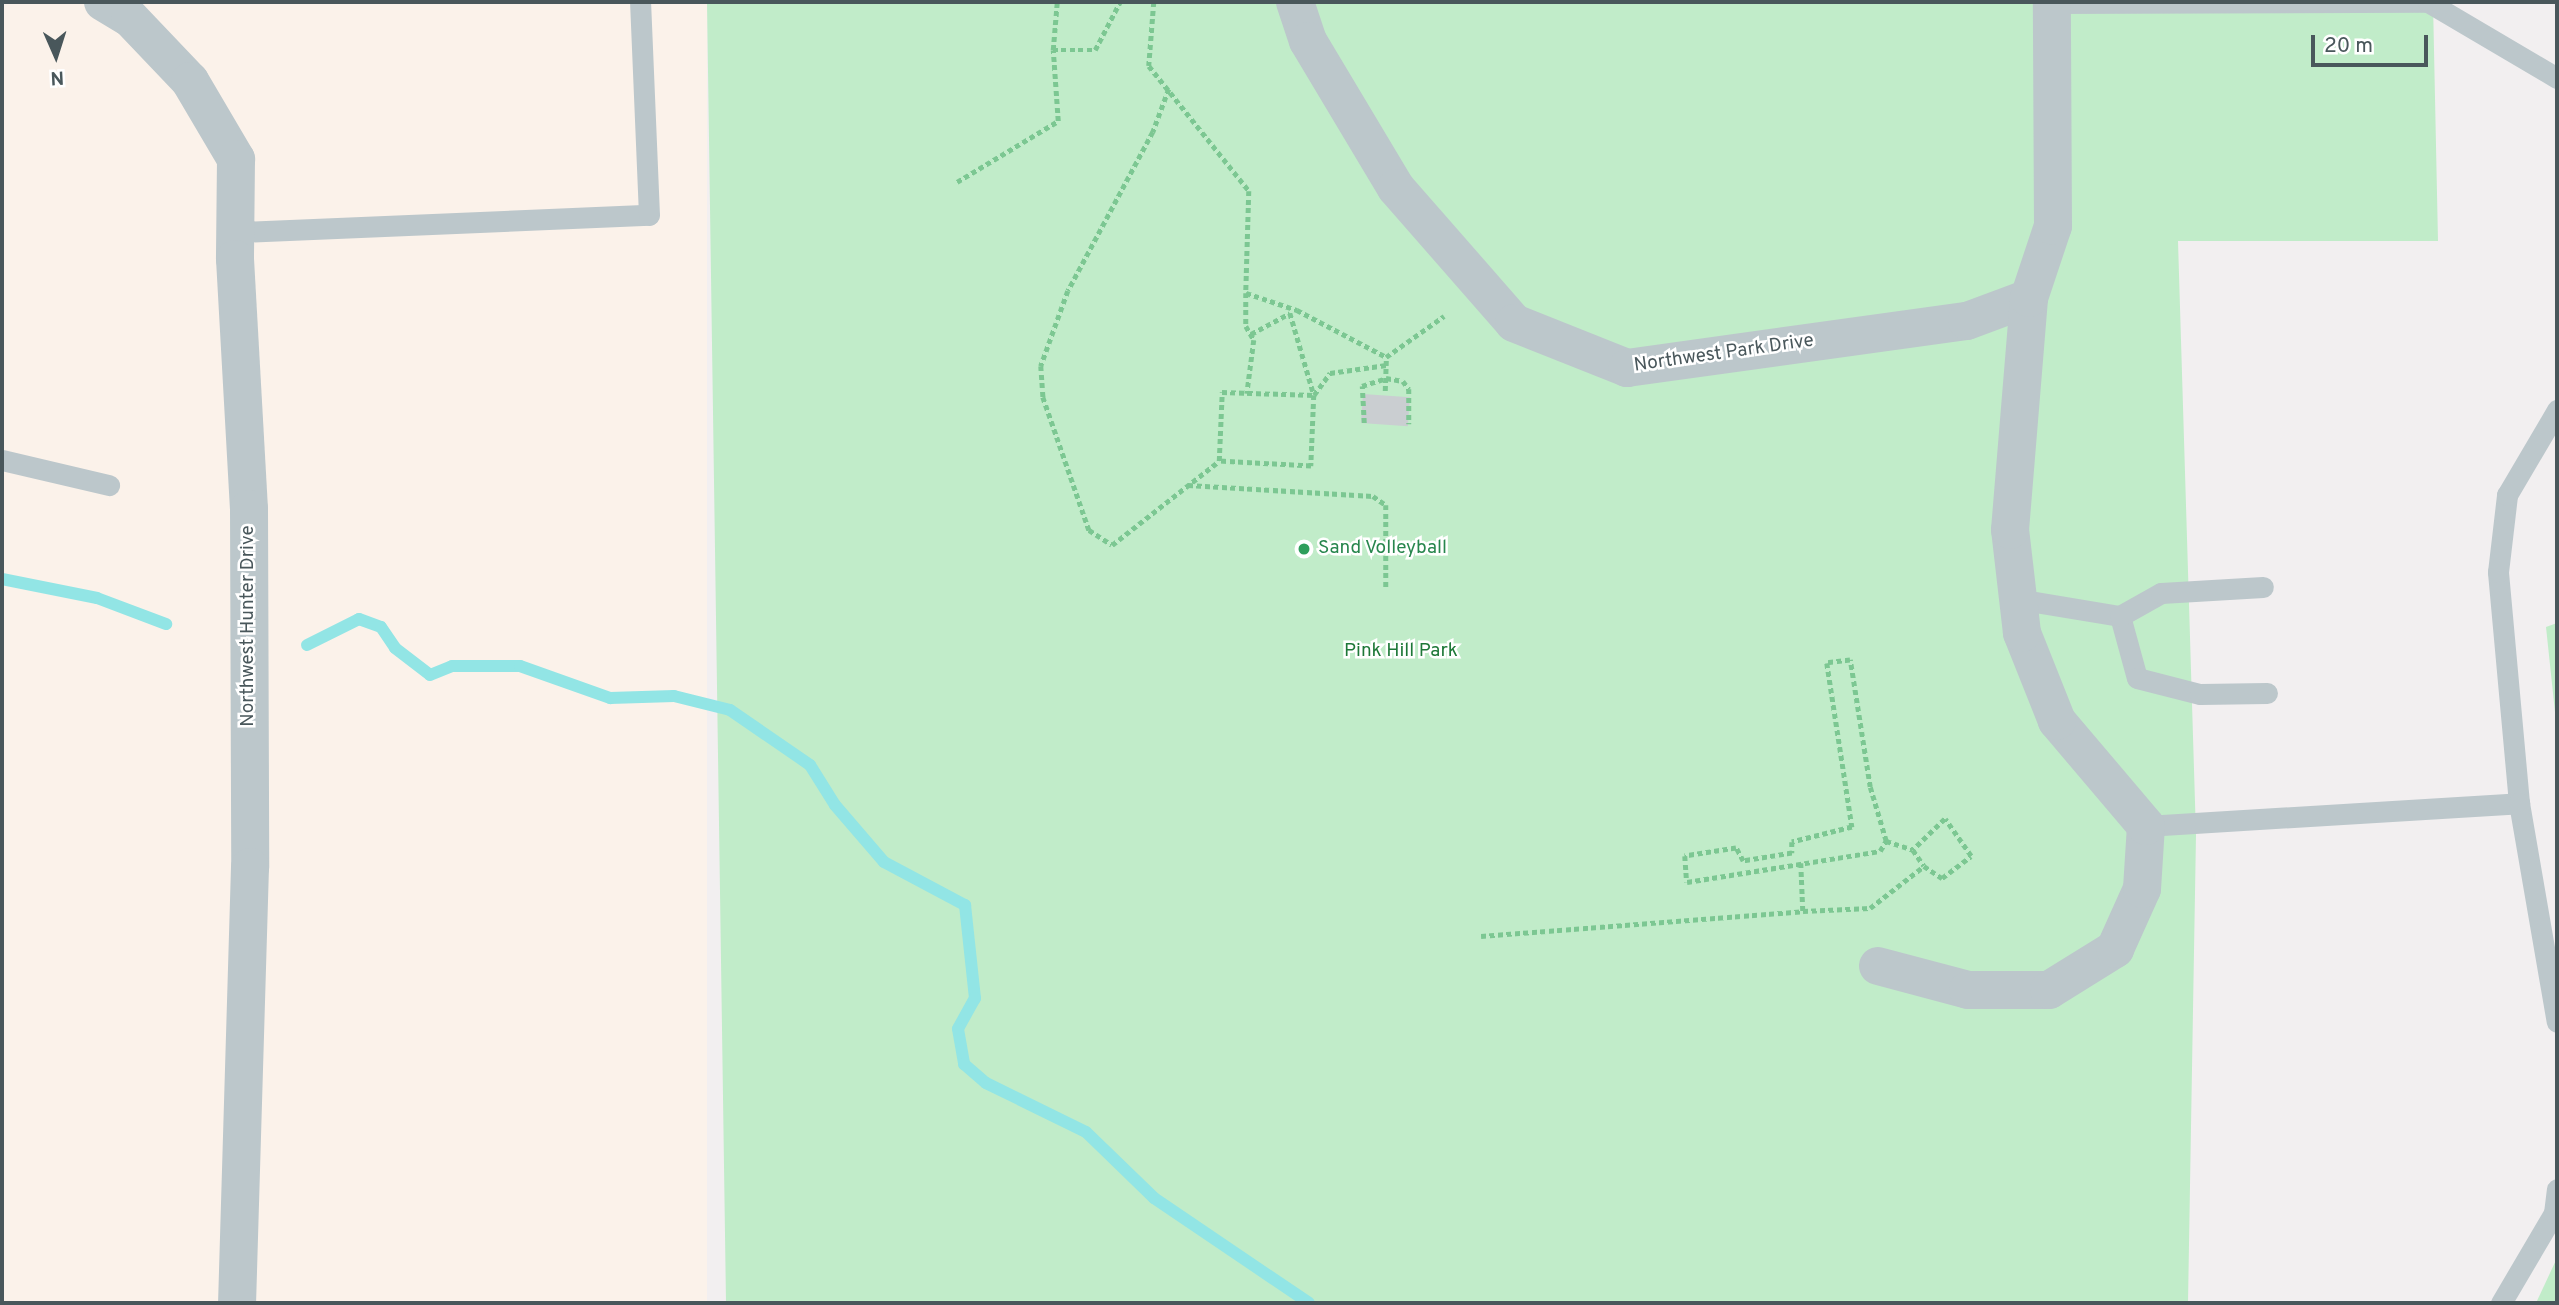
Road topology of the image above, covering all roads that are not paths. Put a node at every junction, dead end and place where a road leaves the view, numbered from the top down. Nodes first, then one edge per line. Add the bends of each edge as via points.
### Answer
1 (640, 2) edge
2 (1295, 2) edge
3 (2052, 2) edge
4 (126, 7) edge
5 (2557, 78) edge
6 (239, 232) junction
7 (2029, 298) junction
8 (2557, 410) edge
9 (2, 460) edge
10 (109, 485) dead end
11 (2263, 587) dead end
12 (2017, 599) junction
13 (2120, 616) junction
14 (2267, 693) dead end
15 (2519, 803) junction
16 (2146, 826) junction
17 (1878, 966) dead end
18 (2557, 1022) edge
19 (2557, 1189) edge
20 (237, 1303) edge
21 (2501, 1303) edge

1 - 6 lane via 649,215
2 - 7 street, Northwest Park Drive via 1308,41 1396,188 1514,323 1627,368 1967,321
3 - 5 lane via 2428,2
3 - 7 street via 2053,226
4 - 6 street, Northwest Hunter Drive via 190,81 236,159
6 - 20 street, Northwest Hunter Drive via 235,259 249,509 250,867
7 - 12 street via 2010,530
8 - 15 lane via 2507,495 2498,572
9 - 10 lane
11 - 13 lane via 2161,593
12 - 13 lane
12 - 16 street via 2022,634 2057,721
13 - 14 lane via 2137,678 2200,694
15 - 16 lane
15 - 18 lane
16 - 17 street via 2142,889 2115,948 2049,990 1968,990
19 - 21 lane via 2554,1213

